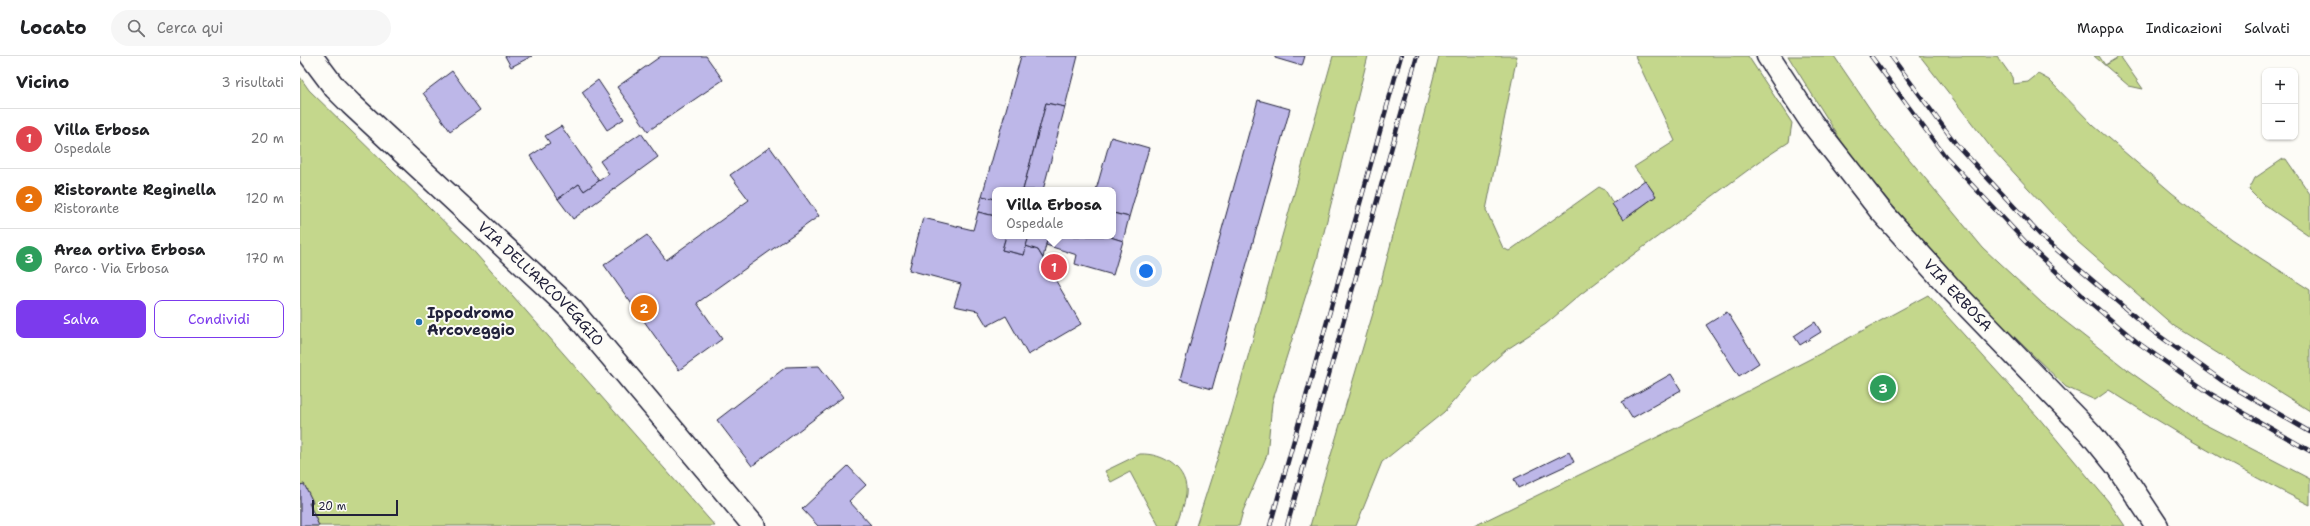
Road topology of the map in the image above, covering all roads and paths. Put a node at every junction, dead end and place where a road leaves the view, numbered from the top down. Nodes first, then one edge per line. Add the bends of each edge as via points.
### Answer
1 (311, 56) edge
2 (1768, 56) edge
3 (754, 526) edge
4 (2157, 526) edge

1 - 3 street, VIA DELL'ARCOVEGGIO via 351,104 572,310
2 - 4 street, VIA ERBOSA via 1812,123 1889,221 2091,434 2117,466

